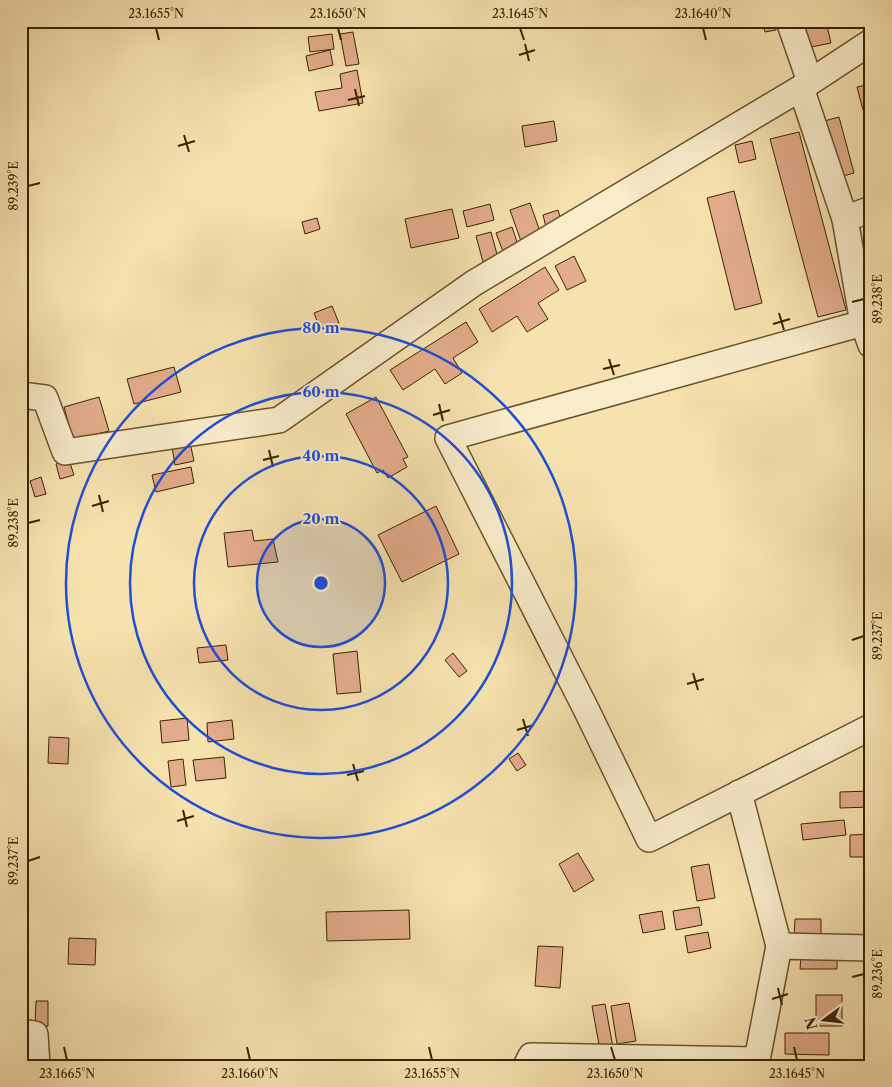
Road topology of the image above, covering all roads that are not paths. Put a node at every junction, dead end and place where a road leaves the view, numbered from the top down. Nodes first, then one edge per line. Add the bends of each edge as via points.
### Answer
1 (789, 21) edge
2 (871, 42) edge
3 (804, 82) junction
4 (871, 209) edge
5 (845, 219) junction
6 (867, 334) edge
7 (21, 395) edge
8 (871, 727) edge
9 (739, 793) junction
10 (778, 946) junction
11 (871, 948) edge
12 (21, 1032) edge
13 (37, 1066) edge
14 (526, 1066) edge

1 - 3 street
2 - 3 street
3 - 5 street
3 - 7 street via 474,283 279,420 65,452 45,398
4 - 5 street
5 - 6 street
6 - 9 street via 448,438 649,838
8 - 9 street
9 - 10 street
10 - 11 street
10 - 14 street via 757,1060 531,1056
12 - 13 street via 35,1034

